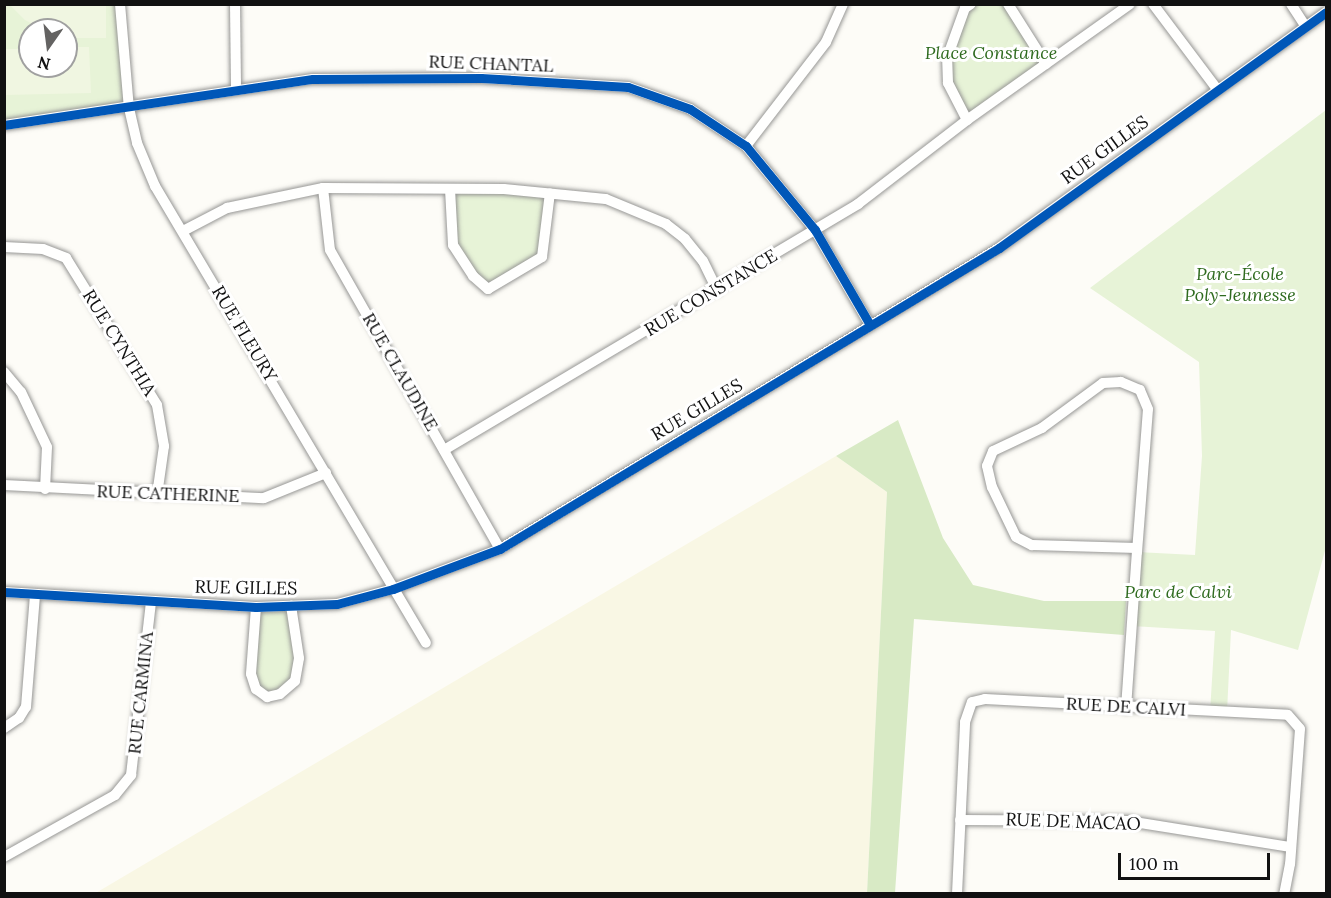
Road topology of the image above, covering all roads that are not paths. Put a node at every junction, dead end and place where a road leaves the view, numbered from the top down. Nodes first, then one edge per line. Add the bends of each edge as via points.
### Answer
1 (120, 4) edge
2 (235, 4) edge
3 (843, 4) edge
4 (971, 4) edge
5 (1008, 4) edge
6 (1130, 4) edge
7 (1153, 4) edge
8 (1291, 4) edge
9 (1326, 12) edge
10 (1306, 27) junction
11 (1046, 64) junction
12 (236, 88) junction
13 (1217, 89) junction
14 (129, 108) junction
15 (967, 120) junction
16 (4, 125) edge
17 (746, 146) junction
18 (323, 188) junction
19 (450, 189) junction
20 (550, 193) junction
21 (815, 230) junction
22 (183, 231) junction
23 (4, 247) edge
24 (717, 290) junction
25 (870, 325) junction
26 (4, 372) edge
27 (444, 450) junction
28 (326, 473) junction
29 (4, 485) edge
30 (45, 489) junction
31 (157, 495) junction
32 (1137, 548) junction
33 (500, 549) junction
34 (393, 589) junction
35 (4, 592) edge
36 (35, 594) junction
37 (151, 602) junction
38 (291, 606) junction
39 (256, 607) junction
40 (426, 643) dead end
41 (1126, 708) junction
42 (4, 728) edge
43 (960, 820) junction
44 (1291, 847) junction
45 (4, 857) edge
46 (957, 894) edge
47 (1284, 894) edge

1 - 14 street, RUE FLEURY
2 - 12 street
3 - 17 street via 826,42
4 - 15 street via 965,8 947,58 948,83
5 - 11 street
6 - 11 street, RUE CONSTANCE
7 - 13 street
8 - 10 street
9 - 10 street, RUE GILLES
10 - 13 street, RUE GILLES
11 - 15 street, RUE CONSTANCE
12 - 14 street, RUE CHANTAL
12 - 17 street, RUE CHANTAL via 313,79 469,78 628,87 690,109
13 - 25 street, RUE GILLES via 999,248
14 - 16 street, RUE CHANTAL
14 - 22 street, RUE FLEURY via 137,143 155,186
15 - 21 street, RUE CONSTANCE via 858,204
17 - 21 street, RUE CHANTAL
18 - 19 street
18 - 22 street via 227,208
18 - 27 street, RUE CLAUDINE via 330,250
19 - 20 street
19 - 20 street via 453,244 473,276 488,289 542,257
20 - 24 street via 606,199 666,224 685,238 703,261
21 - 24 street, RUE CONSTANCE
21 - 25 street, RUE CHANTAL
22 - 28 street, RUE FLEURY
23 - 31 street, RUE CYNTHIA via 43,249 66,258 151,395 157,405 164,446
24 - 27 street, RUE CONSTANCE
25 - 33 street, RUE GILLES
26 - 30 street via 21,392 47,447
27 - 33 street, RUE CLAUDINE
28 - 31 street, RUE CATHERINE via 264,498
28 - 34 street, RUE FLEURY
29 - 30 street, RUE CATHERINE
30 - 31 street, RUE CATHERINE
32 - 32 street via 1148,409 1140,390 1121,382 1103,384 1042,428 993,451 987,466 992,487 1016,537 1032,545
32 - 41 street
33 - 34 street, RUE GILLES
34 - 38 street, RUE GILLES via 337,604
34 - 40 street, RUE FLEURY
35 - 36 street, RUE GILLES
36 - 37 street, RUE GILLES
36 - 42 street via 26,706 20,718
37 - 39 street, RUE GILLES
37 - 45 street, RUE CARMINA via 131,776 115,795
38 - 39 street, RUE GILLES
38 - 39 street, RUE GILLES via 299,658 295,681 280,694 267,697 256,689 251,674
41 - 43 street, RUE DE CALVI via 985,699 972,702 965,722
41 - 44 street, RUE DE CALVI via 1288,715 1296,720 1300,729
43 - 44 street, RUE DE MACAO via 1128,821
43 - 46 street, RUE DE CALVI
44 - 47 street, RUE DE CALVI

